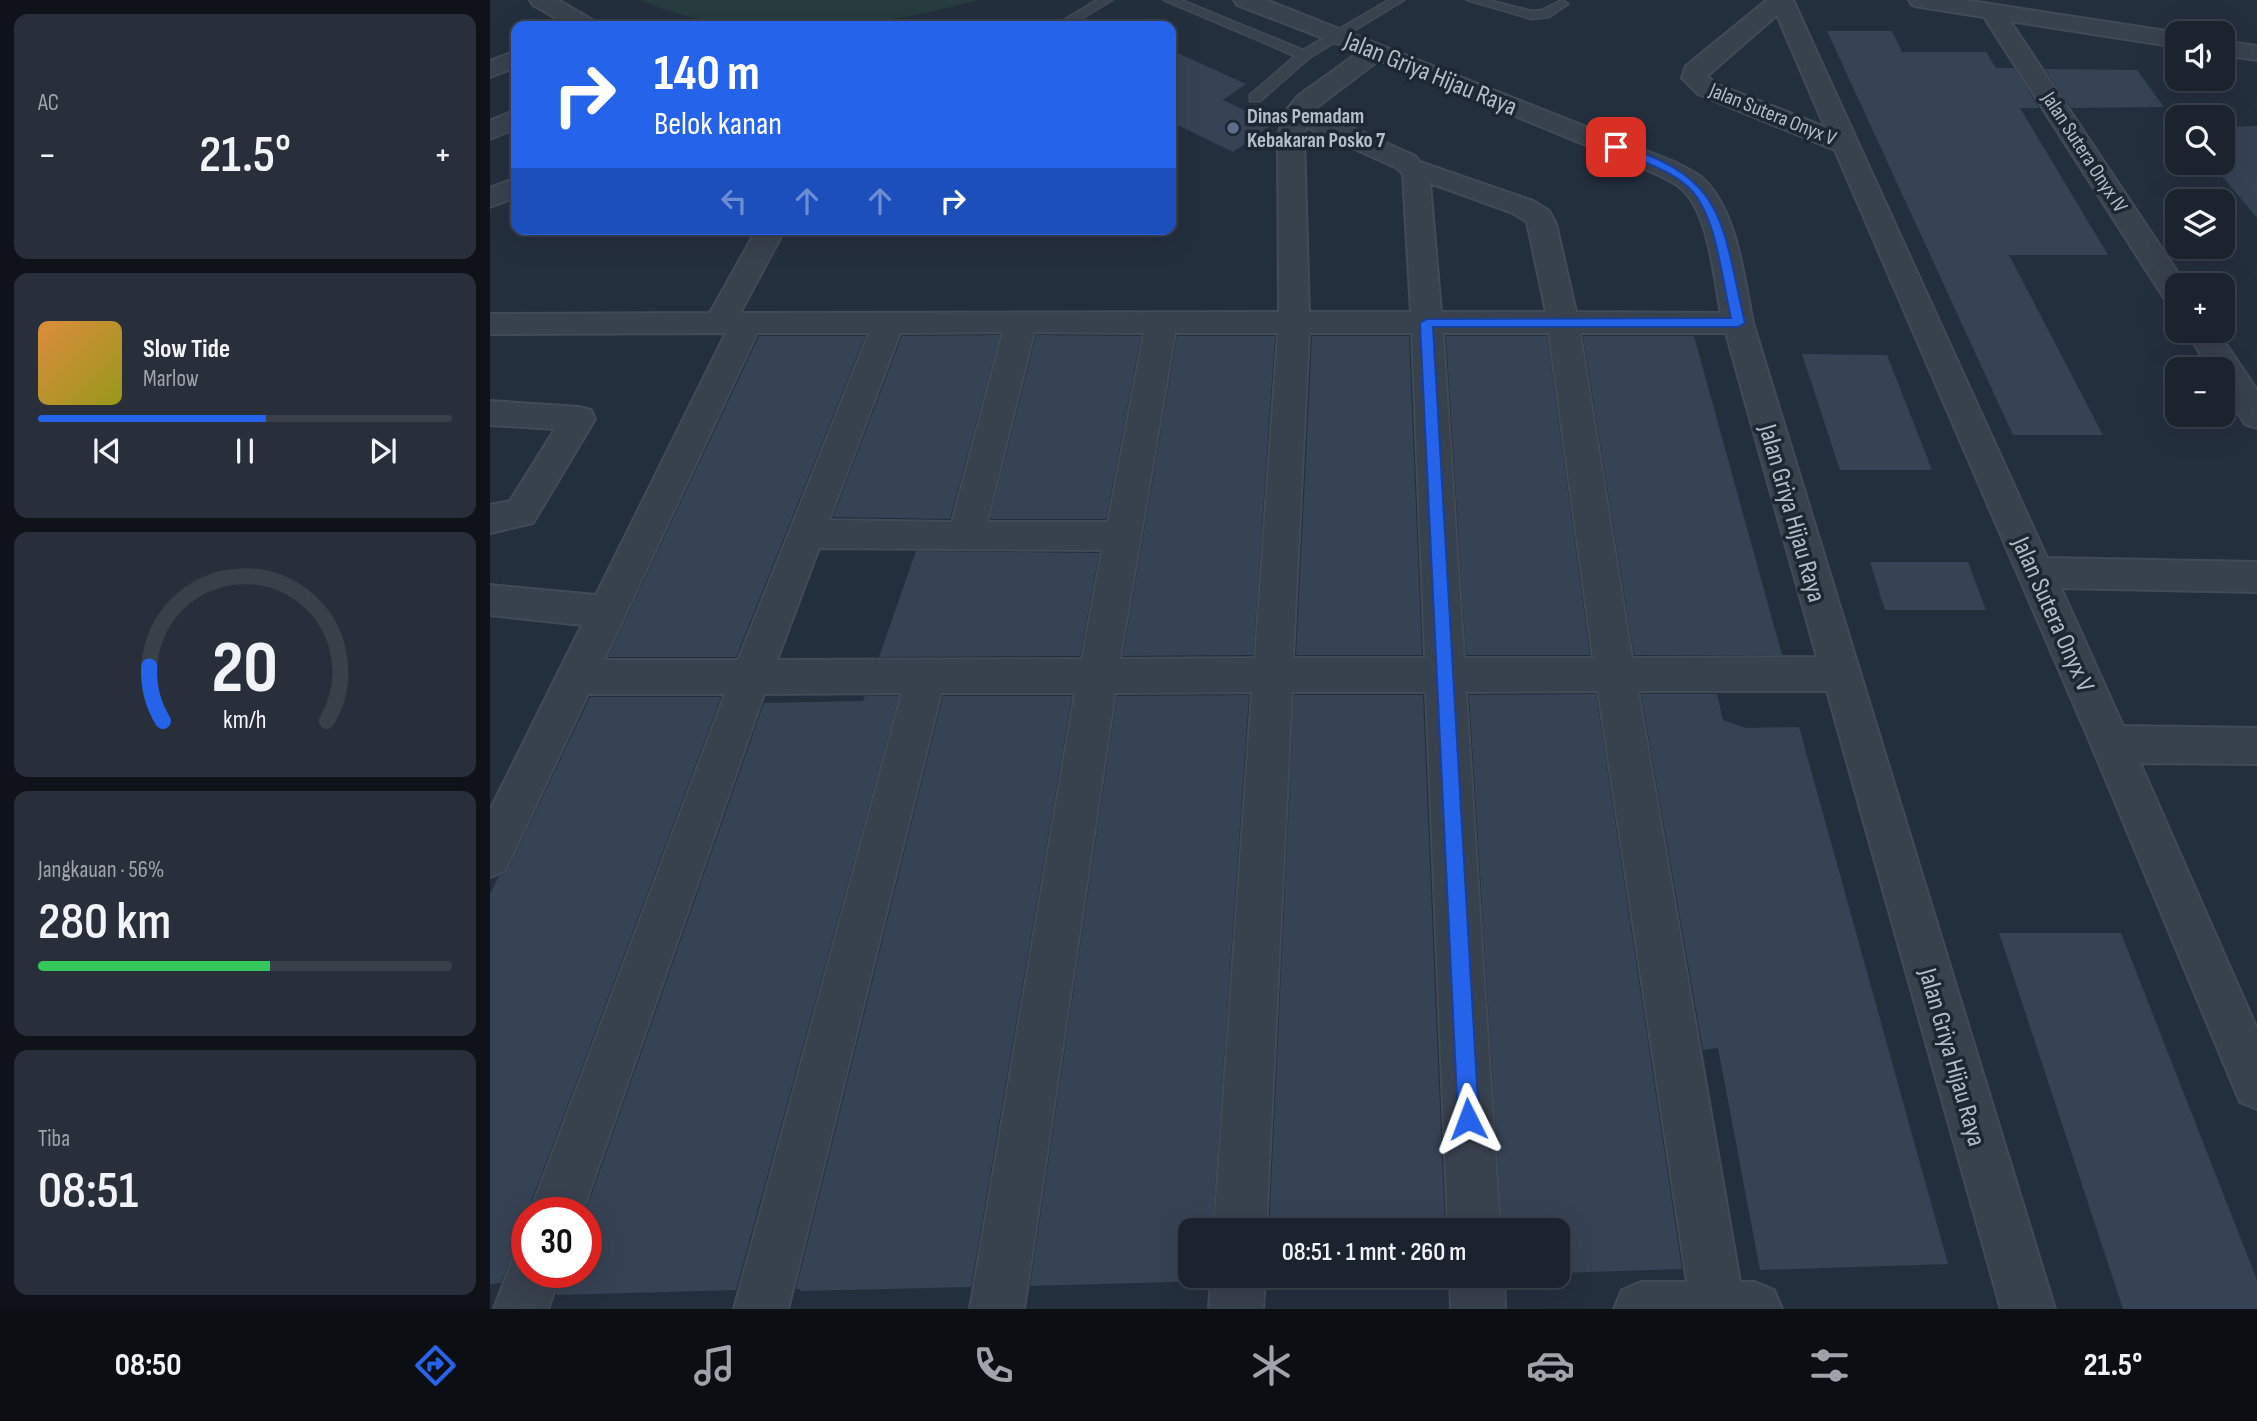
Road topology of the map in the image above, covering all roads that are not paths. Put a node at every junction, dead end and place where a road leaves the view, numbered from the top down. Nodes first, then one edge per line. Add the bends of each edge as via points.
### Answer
1 (541, 0) edge
2 (1106, 0) edge
3 (1170, 0) edge
4 (1245, 0) edge
5 (1398, 0) edge
6 (1473, 0) edge
7 (1782, 0) edge
8 (1920, 0) edge
9 (1562, 4) dead end
10 (1992, 11) junction
11 (577, 21) edge
12 (1068, 21) edge
13 (1337, 34) junction
14 (2165, 38) edge
15 (1376, 51) junction
16 (2235, 51) edge
17 (1304, 55) junction
18 (2255, 55) edge
19 (511, 60) edge
20 (490, 70) edge
21 (1255, 98) dead end
22 (1297, 113) junction
23 (511, 120) edge
24 (490, 131) edge
25 (1846, 145) junction
26 (1413, 168) junction
27 (511, 188) edge
28 (490, 199) edge
29 (769, 235) edge
30 (2165, 275) edge
31 (733, 323) junction
32 (1294, 323) junction
33 (1427, 323) junction
34 (1563, 323) junction
35 (1738, 323) junction
36 (490, 324) edge
37 (888, 324) junction
38 (1021, 324) junction
39 (1161, 324) junction
40 (2209, 343) edge
41 (490, 413) edge
42 (2257, 416) edge
43 (490, 519) edge
44 (807, 534) junction
45 (966, 536) junction
46 (1123, 536) junction
47 (2036, 573) junction
48 (2257, 577) edge
49 (490, 600) edge
50 (608, 612) junction
51 (1615, 673) junction
52 (1271, 674) junction
53 (1445, 674) junction
54 (1840, 674) junction
55 (1098, 675) junction
56 (751, 676) junction
57 (926, 676) junction
58 (576, 677) junction
59 (2111, 744) junction
60 (2257, 746) edge
61 (490, 856) edge
62 (2257, 1086) edge
63 (562, 1197) edge
64 (1241, 1218) edge
65 (1473, 1218) edge
66 (528, 1288) edge
67 (1237, 1288) edge
68 (1477, 1288) edge
69 (521, 1309) edge
70 (761, 1309) edge
71 (998, 1309) edge
72 (1236, 1309) edge
73 (1478, 1309) edge
74 (1641, 1309) edge
75 (1718, 1309) edge
76 (1755, 1309) edge
77 (2028, 1309) edge

1 - 11 street
2 - 12 lane
3 - 17 lane
4 - 13 street, Jalan Griya Hijau Raya
5 - 13 lane
6 - 9 lane via 1532,15 1545,14
7 - 25 street, Jalan Sutera Onyx V
7 - 25 street, Jalan Sutera Onyx V via 1695,71 1694,78 1707,89
8 - 10 street
10 - 14 street
10 - 30 street, Jalan Sutera Onyx IV
13 - 15 street, Jalan Griya Hijau Raya
13 - 17 lane
15 - 22 street
15 - 35 street, Jalan Griya Hijau Raya via 1664,167 1692,184 1714,216
16 - 18 street
17 - 21 lane
19 - 20 street
22 - 26 street
22 - 32 street via 1291,137
23 - 24 street
25 - 47 street, Jalan Sutera Onyx V
26 - 33 street
26 - 34 street via 1523,207 1538,217
27 - 28 street
29 - 31 street
31 - 36 street
31 - 37 street
31 - 50 street
32 - 33 street
32 - 39 street
32 - 52 street
33 - 34 street
33 - 53 street
34 - 35 street
34 - 51 street
35 - 54 street, Jalan Griya Hijau Raya
37 - 38 street
37 - 44 street
38 - 39 street
38 - 45 street
39 - 46 street
40 - 42 street
41 - 43 street via 579,419 521,513
44 - 45 street
44 - 56 street
45 - 46 street
46 - 55 street
47 - 48 street
47 - 59 street, Jalan Sutera Onyx V
49 - 50 street
50 - 58 street
51 - 53 street
51 - 54 street
51 - 75 street
52 - 53 street
52 - 55 street
52 - 64 street
53 - 65 street
54 - 77 street, Jalan Griya Hijau Raya
55 - 57 street
55 - 71 street
56 - 57 street
56 - 58 street
56 - 63 street
57 - 70 street
58 - 61 street
59 - 60 street
59 - 62 street, Jalan Sutera Onyx V
66 - 69 street
67 - 72 street
68 - 73 street
74 - 75 street
75 - 76 street

